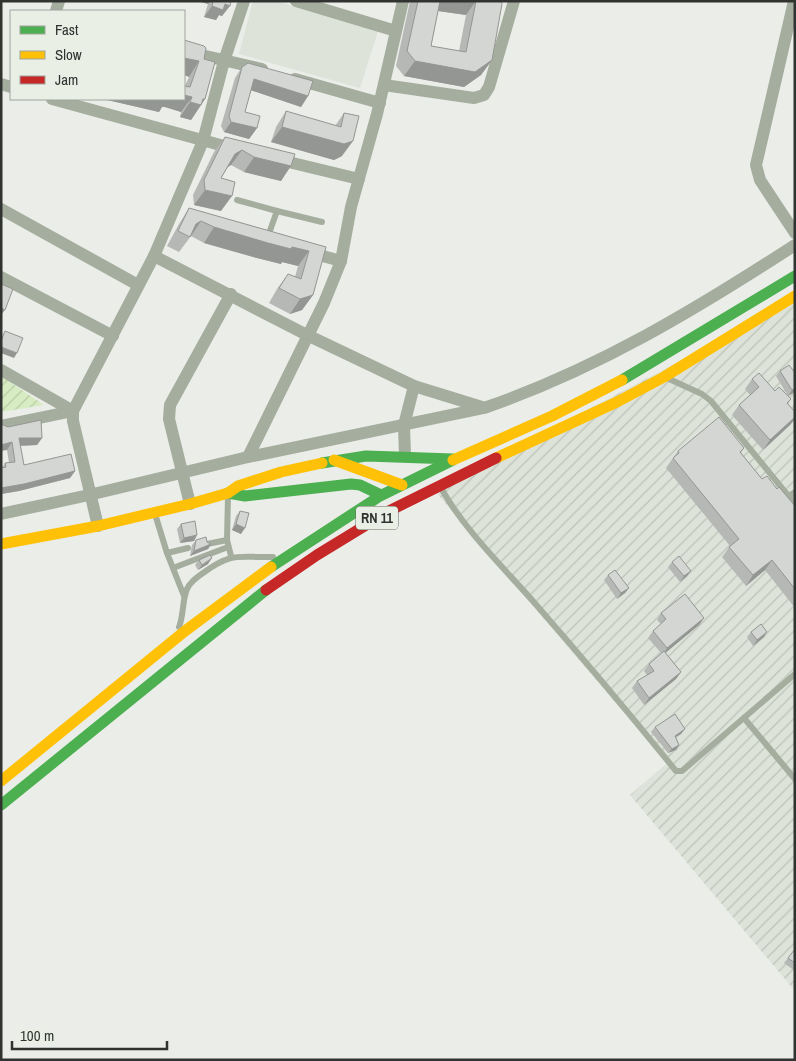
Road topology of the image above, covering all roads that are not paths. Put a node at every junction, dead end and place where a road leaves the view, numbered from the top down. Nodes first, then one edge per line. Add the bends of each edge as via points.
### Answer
1 (244, 1) edge
2 (296, 1) edge
3 (403, 1) edge
4 (514, 1) edge
5 (794, 1) edge
6 (333, 7) edge
7 (396, 31) junction
8 (789, 50) edge
9 (185, 51) edge
10 (224, 61) junction
11 (384, 85) junction
12 (56, 100) edge
13 (380, 103) junction
14 (203, 141) junction
15 (249, 152) edge
16 (267, 157) edge
17 (359, 179) junction
18 (237, 200) dead end
19 (1, 209) edge
20 (277, 211) junction
21 (322, 222) dead end
22 (795, 232) edge
23 (267, 240) edge
24 (795, 245) edge
25 (295, 248) edge
26 (154, 256) junction
27 (341, 261) junction
28 (795, 276) edge
29 (1, 277) edge
30 (138, 285) junction
31 (231, 294) junction
32 (795, 296) edge
33 (307, 335) junction
34 (113, 336) junction
35 (1, 370) edge
36 (664, 376) junction
37 (414, 386) junction
38 (484, 408) junction
39 (73, 411) junction
40 (404, 425) junction
41 (1, 426) edge
42 (405, 456) junction
43 (248, 457) junction
44 (453, 459) junction
45 (334, 460) junction
46 (182, 472) junction
47 (402, 485) junction
48 (439, 485) junction
49 (795, 492) edge
50 (228, 493) junction
51 (89, 495) junction
52 (381, 495) junction
53 (788, 497) junction
54 (190, 504) junction
55 (795, 504) edge
56 (154, 512) junction
57 (1, 514) edge
58 (98, 526) junction
59 (228, 543) junction
60 (1, 544) edge
61 (207, 544) edge
62 (188, 548) dead end
63 (167, 553) junction
64 (231, 556) junction
65 (284, 557) junction
66 (173, 568) junction
67 (185, 597) junction
68 (168, 647) junction
69 (795, 674) edge
70 (744, 718) junction
71 (795, 779) edge
72 (1, 781) edge
73 (1, 805) edge

1 - 10 street
2 - 6 street
3 - 7 street
4 - 11 street via 484,95 474,98
5 - 8 street
6 - 7 street
7 - 11 street
8 - 22 street via 756,165 760,180
9 - 10 street
10 - 13 street
10 - 14 street
11 - 13 street
12 - 14 street
13 - 17 street
14 - 15 street
14 - 26 street via 176,215
16 - 17 street
17 - 27 street
18 - 20 lane
19 - 30 street
20 - 21 lane
20 - 23 lane
24 - 38 street via 702,304 599,362
25 - 27 street
26 - 30 street
26 - 31 street
27 - 33 street
28 - 44 main road, RN 11 via 613,385 550,417
29 - 34 street
30 - 34 street
31 - 33 street
31 - 46 street via 170,405 169,418
32 - 36 main road, RN 11
33 - 37 street
33 - 43 street
34 - 39 street
35 - 39 street
36 - 48 main road, RN 11 via 578,421
36 - 53 lane via 711,401
37 - 38 street
37 - 40 street
38 - 40 street
39 - 41 street
39 - 51 street
40 - 42 street
40 - 43 street
42 - 44 main road
42 - 45 main road
43 - 46 street
44 - 47 main road, RN 11
45 - 47 main road
45 - 50 main road via 281,472 238,486
46 - 51 street
46 - 54 street
47 - 52 main road, RN 11
48 - 70 lane via 450,504 492,556 676,771 682,771
48 - 73 main road, RN 11 via 366,524 265,591
49 - 53 lane
50 - 52 main road via 245,496 351,484
50 - 54 main road
50 - 59 lane
51 - 57 street
51 - 58 street
52 - 65 main road, RN 11
53 - 55 lane
54 - 56 main road
56 - 58 main road
56 - 63 lane
58 - 60 main road
59 - 61 lane
59 - 64 lane
59 - 66 lane
62 - 63 lane
63 - 66 lane
64 - 65 lane
64 - 67 lane via 196,578
65 - 68 main road, RN 11
66 - 67 lane
67 - 68 lane via 182,619
68 - 72 main road, RN 11
69 - 70 lane
70 - 71 lane

